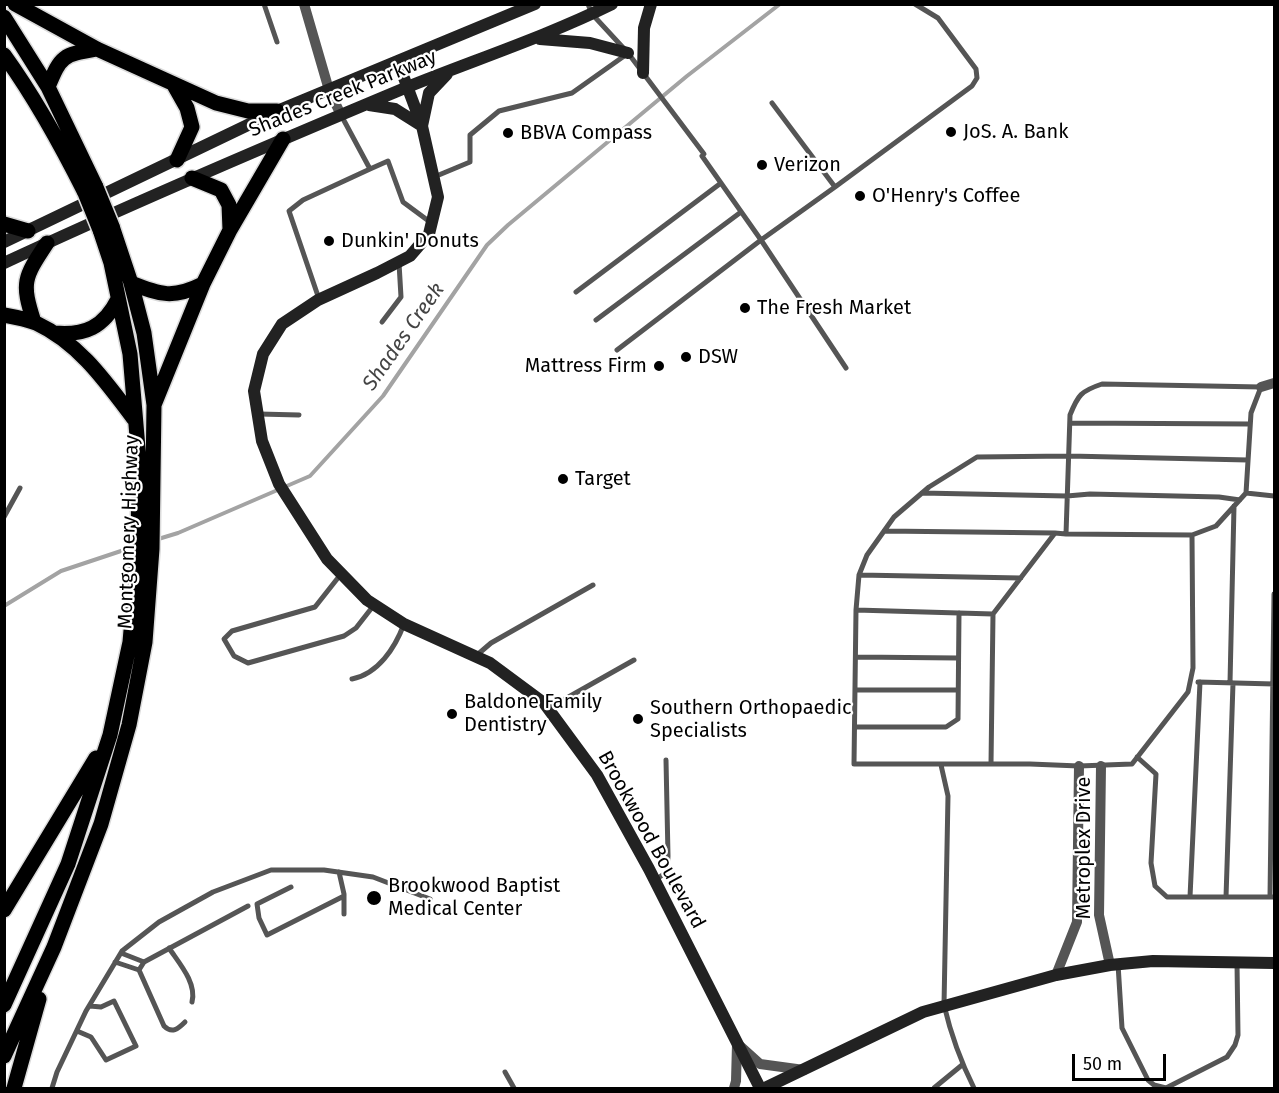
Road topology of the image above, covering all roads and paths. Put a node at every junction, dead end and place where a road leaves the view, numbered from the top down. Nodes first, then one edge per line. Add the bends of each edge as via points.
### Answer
1 (15, 4) edge
2 (264, 4) edge
3 (304, 4) edge
4 (535, 4) edge
5 (612, 4) edge
6 (651, 4) edge
7 (915, 4) edge
8 (590, 9) edge
9 (4, 17) edge
10 (536, 39) junction
11 (277, 42) dead end
12 (97, 49) junction
13 (628, 53) junction
14 (4, 56) edge
15 (398, 62) junction
16 (450, 71) junction
17 (643, 73) junction
18 (4, 80) edge
19 (174, 85) junction
20 (48, 87) junction
21 (407, 87) junction
22 (329, 90) junction
23 (30, 91) junction
24 (772, 103) dead end
25 (368, 104) junction
26 (278, 111) junction
27 (341, 115) junction
28 (422, 126) junction
29 (283, 139) junction
30 (177, 160) junction
31 (370, 169) junction
32 (434, 177) junction
33 (192, 178) junction
34 (721, 183) junction
35 (835, 187) junction
36 (91, 190) junction
37 (741, 212) junction
38 (431, 223) junction
39 (4, 224) edge
40 (101, 227) junction
41 (230, 230) junction
42 (28, 231) junction
43 (761, 240) junction
44 (4, 242) edge
45 (47, 243) junction
46 (399, 262) junction
47 (4, 263) edge
48 (131, 283) junction
49 (203, 284) junction
50 (576, 292) dead end
51 (118, 299) junction
52 (319, 299) junction
53 (4, 315) edge
54 (596, 320) dead end
55 (34, 322) junction
56 (382, 322) dead end
57 (54, 333) junction
58 (617, 350) dead end
59 (846, 368) dead end
60 (1275, 383) edge
61 (1261, 387) junction
62 (154, 405) junction
63 (258, 414) junction
64 (299, 415) dead end
65 (134, 420) junction
66 (1070, 423) junction
67 (1250, 424) junction
68 (1069, 456) junction
69 (1248, 460) junction
70 (147, 461) junction
71 (20, 488) dead end
72 (922, 493) junction
73 (1246, 494) junction
74 (1067, 496) junction
75 (1275, 496) edge
76 (1240, 500) junction
77 (1234, 506) junction
78 (4, 517) edge
79 (884, 531) junction
80 (1055, 533) junction
81 (1066, 534) junction
82 (1192, 535) junction
83 (341, 574) junction
84 (860, 575) junction
85 (1022, 578) junction
86 (593, 585) dead end
87 (1275, 594) edge
88 (374, 605) junction
89 (856, 610) junction
90 (959, 613) junction
91 (993, 614) junction
92 (404, 624) junction
93 (137, 642) junction
94 (476, 656) junction
95 (856, 657) junction
96 (958, 658) junction
97 (634, 660) dead end
98 (352, 679) dead end
99 (1190, 681) junction
100 (1200, 682) junction
101 (1232, 683) junction
102 (1274, 684) edge
103 (855, 690) junction
104 (958, 690) junction
105 (548, 708) junction
106 (855, 728) junction
107 (110, 735) junction
108 (1137, 757) junction
109 (666, 760) dead end
110 (991, 764) junction
111 (941, 765) junction
112 (1079, 766) junction
113 (1101, 766) junction
114 (339, 872) junction
115 (655, 880) junction
116 (291, 887) dead end
117 (344, 896) junction
118 (1190, 897) junction
119 (1226, 897) junction
120 (1272, 897) edge
121 (430, 899) dead end
122 (248, 906) dead end
123 (4, 910) edge
124 (344, 914) dead end
125 (54, 947) junction
126 (170, 948) junction
127 (121, 953) junction
128 (116, 962) junction
129 (144, 962) junction
130 (1237, 963) junction
131 (1275, 963) edge
132 (1114, 965) junction
133 (139, 970) junction
134 (1056, 975) junction
135 (192, 1002) dead end
136 (4, 1005) edge
137 (944, 1005) junction
138 (90, 1006) junction
139 (184, 1022) dead end
140 (77, 1031) junction
141 (737, 1044) junction
142 (4, 1056) edge
143 (962, 1065) junction
144 (804, 1070) junction
145 (505, 1072) dead end
146 (14, 1089) edge
147 (52, 1089) edge
148 (514, 1089) edge
149 (734, 1089) edge
150 (760, 1089) edge
151 (765, 1089) edge
152 (934, 1089) edge
153 (974, 1089) edge

1 - 12 main road
2 - 11 lane
3 - 22 street
4 - 15 street, Shades Creek Parkway
5 - 8 street, Shades Creek Parkway
6 - 17 street via 644,28
7 - 35 lane via 938,18 976,69 977,78 972,86
8 - 10 street, Shades Creek Parkway
8 - 13 lane
9 - 20 main road, Montgomery Highway
10 - 13 street via 579,41
10 - 16 street, Shades Creek Parkway
12 - 19 main road
12 - 20 main road via 72,53 57,64
13 - 17 lane
13 - 32 lane via 572,93 499,111 470,135 470,162
14 - 23 main road, Montgomery Highway
15 - 21 street, Brookwood Boulevard
15 - 22 street, Shades Creek Parkway
16 - 21 street, Shades Creek Parkway
16 - 28 street via 429,93
17 - 34 lane
18 - 23 main road
19 - 26 main road via 226,106
19 - 30 main road via 192,127
20 - 36 main road, Montgomery Highway
21 - 25 street, Shades Creek Parkway
21 - 28 street, Brookwood Boulevard
22 - 26 street, Shades Creek Parkway
22 - 27 street
23 - 36 main road, Montgomery Highway
24 - 35 lane
25 - 27 street, Shades Creek Parkway
25 - 28 street via 395,108
26 - 30 street, Shades Creek Parkway
27 - 29 street, Shades Creek Parkway
27 - 31 lane
28 - 32 street, Brookwood Boulevard
29 - 33 street, Shades Creek Parkway
29 - 41 main road
30 - 42 street, Shades Creek Parkway
31 - 38 lane via 388,161 403,202
31 - 52 lane via 289,210
32 - 38 street, Brookwood Boulevard via 438,197
33 - 40 street, Shades Creek Parkway
33 - 41 main road via 221,190 229,205
34 - 37 lane
34 - 50 lane
35 - 43 lane
36 - 40 main road, Montgomery Highway, bridge
37 - 43 lane
37 - 54 lane
38 - 46 street, Brookwood Boulevard via 429,234 410,256
39 - 42 main road
40 - 45 street
40 - 48 main road, Montgomery Highway
40 - 51 main road, Montgomery Highway
41 - 49 main road
42 - 44 street, Shades Creek Parkway
43 - 58 lane
43 - 59 lane
45 - 47 street
45 - 55 main road via 29,271 26,296
46 - 52 street, Brookwood Boulevard
46 - 56 lane via 400,297
48 - 49 main road via 162,295 189,291
48 - 62 main road, Montgomery Highway via 144,333
49 - 62 main road
51 - 57 main road via 111,313 96,326 75,333
51 - 65 main road, Montgomery Highway via 130,354
52 - 63 street, Brookwood Boulevard via 282,324 263,354 254,391
53 - 55 main road
55 - 57 main road
57 - 65 main road via 94,365
60 - 61 street
61 - 66 lane via 1102,384 1076,399
61 - 67 lane
62 - 70 main road, Montgomery Highway
63 - 64 lane
63 - 83 street, Brookwood Boulevard via 262,441 281,487 327,559
65 - 70 main road, Montgomery Highway
66 - 67 lane
66 - 68 lane
67 - 69 lane
68 - 69 lane
68 - 72 lane via 977,457
68 - 74 lane
69 - 73 lane
70 - 93 main road, Montgomery Highway via 152,549
71 - 78 lane
72 - 74 lane
72 - 79 lane
73 - 75 lane
73 - 76 lane
74 - 76 lane via 1172,495
74 - 81 lane
76 - 77 lane
77 - 82 lane via 1216,526
77 - 101 lane
79 - 80 lane
79 - 84 lane via 867,555
80 - 81 lane
80 - 85 lane
81 - 82 lane
82 - 99 lane
83 - 88 street, Brookwood Boulevard
83 - 88 lane via 315,607 232,631 224,639 234,656 248,663 344,636 356,628
84 - 85 lane
84 - 89 lane
85 - 91 lane
86 - 94 lane via 491,643
87 - 102 lane
88 - 92 street, Brookwood Boulevard
89 - 90 lane
89 - 95 lane
90 - 91 lane
90 - 96 lane
91 - 110 lane
92 - 94 street, Brookwood Boulevard
92 - 98 lane via 388,655 375,668
93 - 107 main road, Montgomery Highway
93 - 125 main road, Montgomery Highway via 129,725 101,824
94 - 105 street, Brookwood Boulevard
95 - 96 lane
95 - 103 lane
96 - 104 lane
97 - 105 lane
99 - 100 lane
99 - 108 lane via 1188,692
100 - 101 lane
100 - 118 lane
101 - 102 lane
101 - 119 lane
102 - 120 lane
103 - 104 lane
103 - 106 lane
104 - 106 lane via 958,719 946,727
105 - 115 street, Brookwood Boulevard via 597,775
106 - 111 lane via 854,764
107 - 123 main road
107 - 136 main road, Montgomery Highway via 68,864
108 - 113 lane via 1132,764
108 - 118 lane via 1156,774 1151,863 1155,886 1167,897
109 - 115 lane via 668,856 666,872
110 - 111 lane
110 - 112 lane
111 - 137 lane via 948,796
112 - 113 lane
112 - 134 street, Metroplex Drive via 1077,922
113 - 132 street, Metroplex Drive via 1099,915
114 - 117 lane
114 - 121 lane via 373,877
114 - 127 lane via 271,870 213,892 159,922
115 - 141 street, Brookwood Boulevard
116 - 117 lane via 257,904 267,935
117 - 124 lane
118 - 119 lane
119 - 120 lane
122 - 126 lane
125 - 142 main road, Montgomery Highway
125 - 146 main road
126 - 129 lane
126 - 135 lane via 193,989
127 - 128 lane
127 - 129 lane
128 - 133 lane
128 - 138 lane
129 - 133 lane
130 - 131 street
130 - 132 street
130 - 132 lane via 1235,1045 1227,1057 1166,1088 1148,1080 1122,1028
132 - 134 street
133 - 139 lane via 167,1029 178,1029
134 - 137 street
137 - 143 lane
137 - 144 street
138 - 140 lane
138 - 140 lane via 101,1007 114,1001 136,1046 106,1060 91,1037
140 - 147 lane
141 - 144 street, Brookwood Boulevard via 760,1064
141 - 149 street, Brookwood Boulevard
141 - 150 street, Brookwood Boulevard
143 - 152 lane
143 - 153 lane
144 - 151 street
145 - 148 lane

